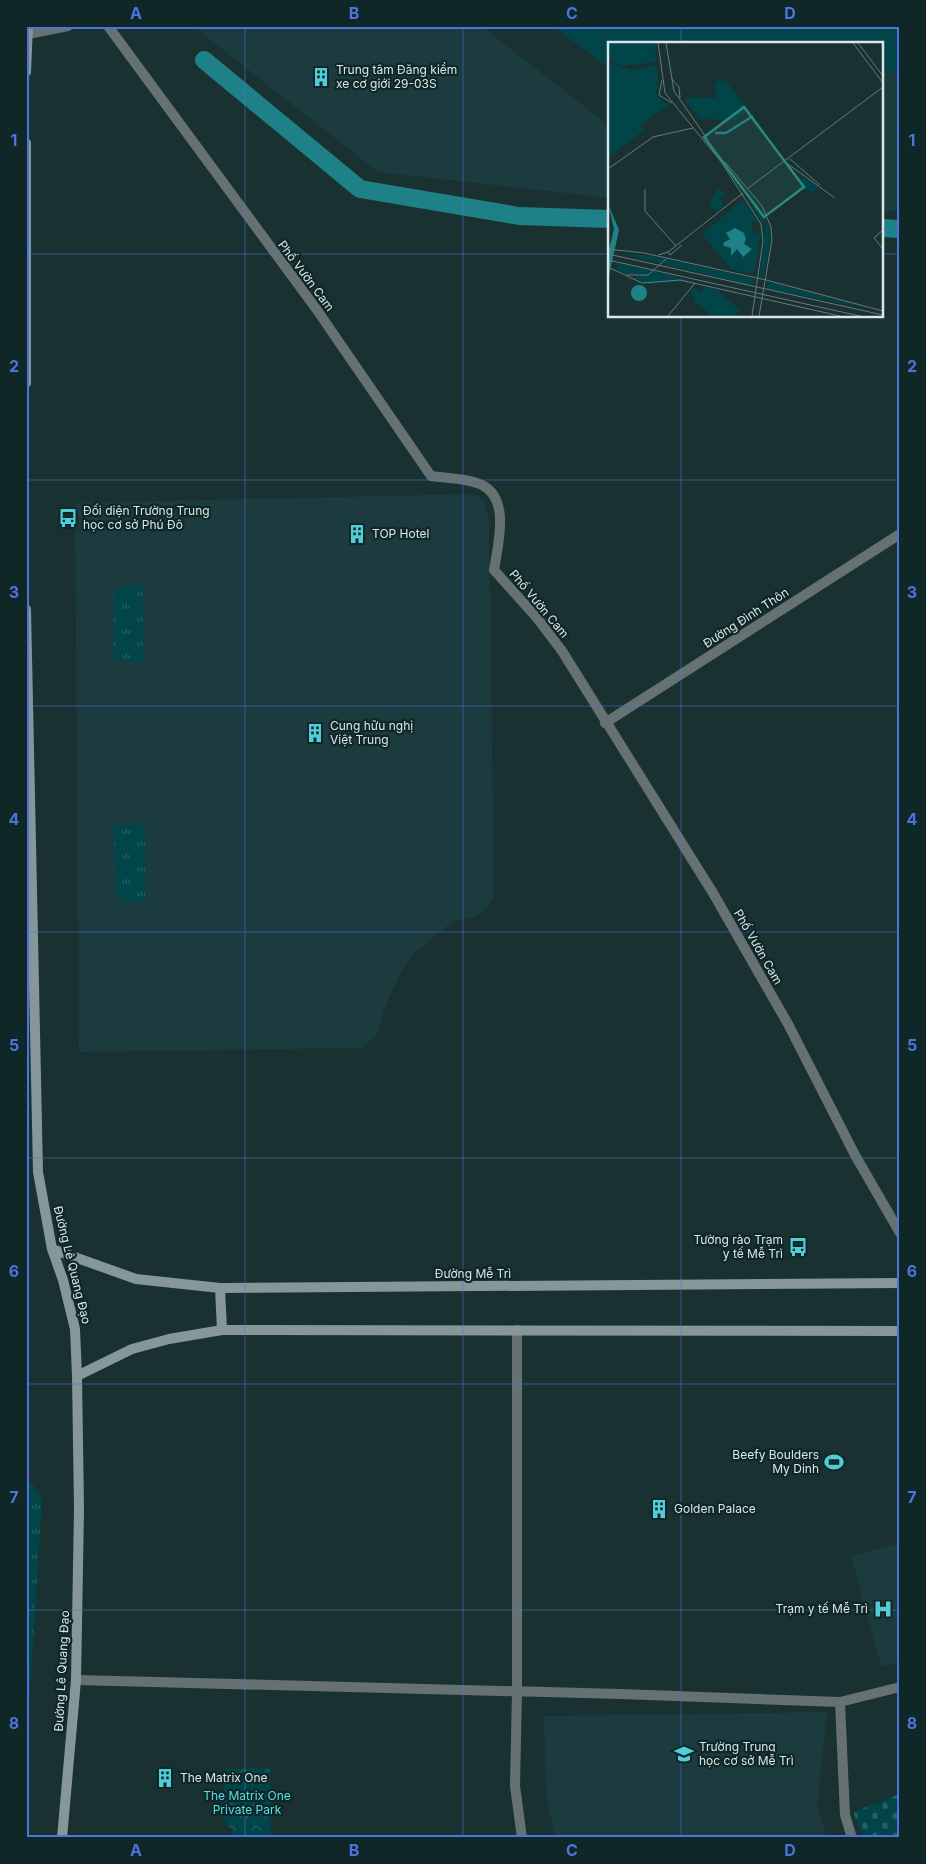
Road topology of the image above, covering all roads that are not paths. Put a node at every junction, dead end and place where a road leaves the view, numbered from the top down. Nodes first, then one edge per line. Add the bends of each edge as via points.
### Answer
1 (68, 26) edge
2 (108, 26) edge
3 (28, 30) edge
4 (26, 72) edge
5 (26, 142) edge
6 (26, 383) edge
7 (900, 534) edge
8 (26, 609) edge
9 (606, 723) junction
10 (28, 759) edge
11 (28, 867) edge
12 (900, 1233) edge
13 (52, 1249) junction
14 (900, 1283) edge
15 (220, 1288) junction
16 (222, 1330) junction
17 (517, 1330) junction
18 (900, 1332) edge
19 (77, 1376) junction
20 (76, 1680) junction
21 (900, 1687) edge
22 (517, 1691) junction
23 (840, 1702) junction
24 (62, 1838) edge
25 (522, 1838) edge
26 (852, 1838) edge

1 - 3 street
2 - 9 street, Phố Vườn Cam via 317,310 431,476 479,484 492,494 500,514 494,570 538,618
3 - 4 main road
5 - 6 main road
7 - 9 street, Đường Đình Thôn
8 - 10 main road, Đường Lê Quang Đạo
9 - 12 street, Phố Vườn Cam via 712,893 783,1016
10 - 11 main road, Đường Lê Quang Đạo
11 - 13 main road, Đường Lê Quang Đạo via 38,1172
13 - 15 main road, Đường Mễ Trì via 136,1279
13 - 19 main road, Đường Lê Quang Đạo via 75,1329
14 - 15 main road, Đường Mễ Trì
15 - 16 main road
16 - 17 main road
16 - 19 main road via 132,1349
17 - 18 main road
17 - 22 street
19 - 20 main road, Đường Lê Quang Đạo
20 - 22 street
20 - 24 main road, Đường Lê Quang Đạo
21 - 23 street
22 - 23 street
22 - 25 street via 515,1786
23 - 26 street via 845,1815

